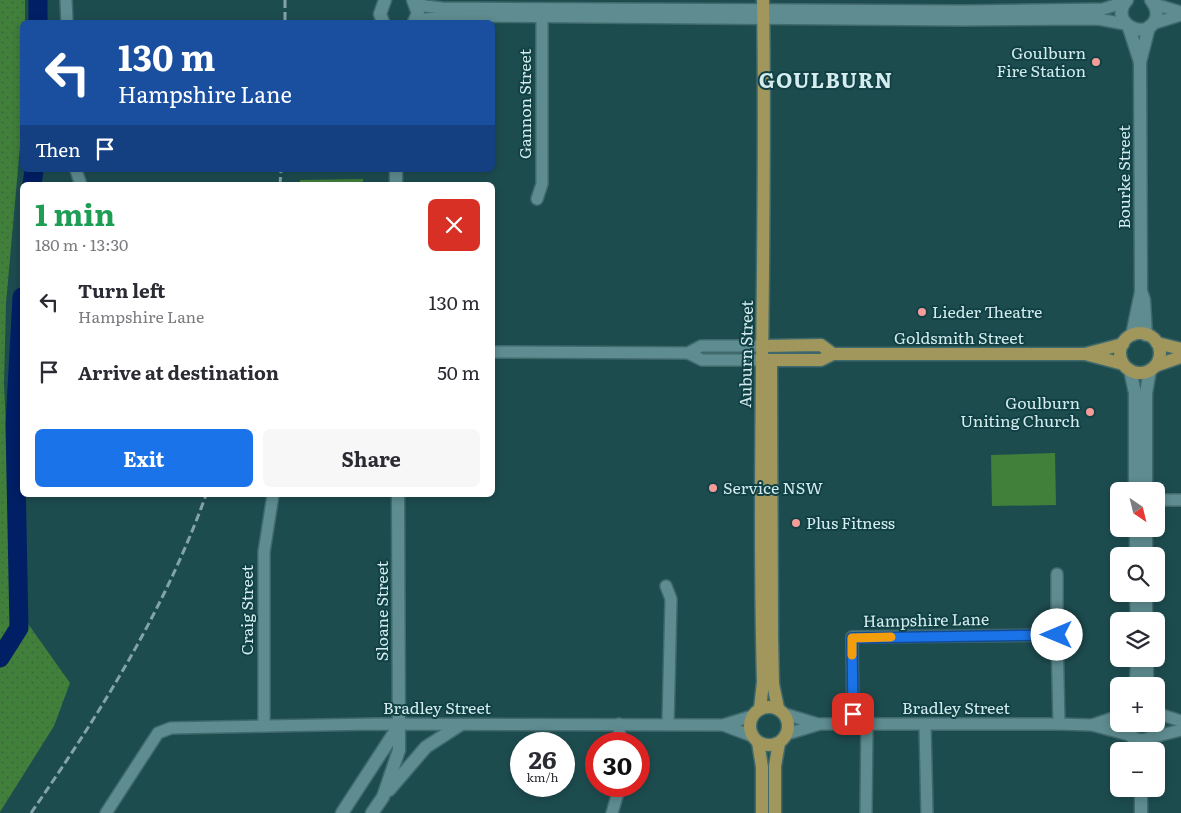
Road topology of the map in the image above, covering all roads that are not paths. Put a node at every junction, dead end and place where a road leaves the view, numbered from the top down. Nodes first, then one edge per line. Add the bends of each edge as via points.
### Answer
1 (66, 0) edge
2 (385, 0) edge
3 (413, 1) edge
4 (1126, 1) edge
5 (1152, 2) edge
6 (767, 9) edge
7 (964, 10) edge
8 (542, 13) junction
9 (1181, 14) edge
10 (988, 15) junction
11 (67, 20) edge
12 (383, 20) edge
13 (416, 20) edge
14 (422, 20) edge
15 (1127, 26) junction
16 (1151, 26) junction
17 (1140, 62) junction
18 (537, 199) dead end
19 (1141, 292) junction
20 (1146, 335) junction
21 (1128, 340) junction
22 (1157, 344) junction
23 (768, 346) junction
24 (1181, 349) edge
25 (495, 352) edge
26 (688, 353) junction
27 (833, 354) junction
28 (1085, 354) junction
29 (1181, 357) edge
30 (768, 360) junction
31 (1126, 367) junction
32 (1153, 368) junction
33 (1135, 482) edge
34 (1146, 482) edge
35 (273, 497) edge
36 (398, 497) edge
37 (1165, 500) edge
38 (1181, 500) edge
39 (1056, 574) dead end
40 (666, 586) dead end
41 (1057, 635) junction
42 (781, 711) junction
43 (756, 713) junction
44 (1165, 717) edge
45 (1110, 719) edge
46 (1181, 721) edge
47 (619, 724) junction
48 (668, 724) junction
49 (820, 724) junction
50 (853, 724) junction
51 (867, 724) junction
52 (1060, 724) junction
53 (460, 725) junction
54 (723, 725) junction
55 (925, 725) junction
56 (1092, 725) junction
57 (264, 726) junction
58 (399, 726) junction
59 (1110, 728) edge
60 (1181, 730) edge
61 (619, 732) edge
62 (1129, 732) edge
63 (1156, 732) edge
64 (1153, 737) junction
65 (755, 739) junction
66 (783, 739) junction
67 (1152, 742) edge
68 (383, 797) junction
69 (617, 797) edge
70 (1141, 797) edge
71 (106, 813) edge
72 (342, 813) edge
73 (372, 813) edge
74 (612, 813) edge
75 (762, 813) edge
76 (775, 813) edge
77 (866, 813) edge
78 (927, 813) edge
79 (1142, 813) edge

1 - 11 street
2 - 12 main road via 380,8
3 - 8 street via 442,8
3 - 13 main road via 418,13
4 - 10 street via 1103,8
4 - 15 main road, Bourke Street via 1121,13
5 - 9 street
5 - 16 main road, Bourke Street via 1157,13
6 - 7 street
6 - 8 street
6 - 23 main road, Auburn Street
7 - 10 street
8 - 14 street
8 - 18 street, Gannon Street via 542,184
9 - 16 street
10 - 15 street via 1098,19
15 - 16 main road via 1139,30
15 - 17 main road, Bourke Street
16 - 17 main road, Bourke Street
17 - 19 main road, Bourke Street
19 - 20 main road, Bourke Street
19 - 21 main road, Bourke Street
20 - 21 main road
20 - 22 main road
21 - 28 main road, Goldsmith Street
21 - 31 main road via 1120,354
22 - 24 main road
22 - 32 main road via 1160,352
23 - 26 street, Goldsmith Street via 701,346
23 - 27 main road, Goldsmith Street via 821,345
23 - 30 main road, Auburn Street
25 - 26 street, Goldsmith Street
26 - 30 street, Goldsmith Street via 702,360
27 - 28 main road, Goldsmith Street
27 - 30 main road, Goldsmith Street via 821,360
28 - 31 main road, Goldsmith Street
29 - 32 main road
30 - 42 main road, Auburn Street via 773,684
30 - 43 main road, Auburn Street via 761,420 763,682
31 - 32 main road via 1140,373
31 - 33 main road via 1135,393
32 - 34 main road via 1146,393
35 - 57 street, Craig Street via 264,552
36 - 58 main road, Sloane Street
37 - 38 street
39 - 41 street
40 - 48 street via 670,600
41 - 50 street, Hampshire Lane via 852,638
41 - 52 street
42 - 43 main road via 766,707
42 - 49 street, Bradley Street
42 - 66 main road via 789,724
43 - 54 street, Bradley Street
43 - 65 main road via 750,730
44 - 46 street
45 - 56 street, Bradley Street
47 - 48 street, Bradley Street
47 - 53 street, Bradley Street
47 - 61 street
48 - 54 street, Bradley Street
49 - 50 street, Bradley Street
49 - 66 street, Bradley Street
50 - 51 street, Bradley Street
51 - 55 street, Bradley Street
51 - 77 street
52 - 55 street, Bradley Street
52 - 56 street, Bradley Street
53 - 58 street, Bradley Street
53 - 68 main road via 426,747
54 - 65 street, Bradley Street
55 - 78 street
56 - 59 street, Bradley Street
57 - 58 street, Bradley Street
57 - 71 street, Bradley Street via 171,728 158,733
58 - 68 main road, Sloane Street via 399,750
58 - 72 main road
60 - 64 street
62 - 64 main road via 1141,741
63 - 64 main road
64 - 67 main road
65 - 66 main road via 768,746
65 - 75 main road via 762,767
66 - 76 main road via 775,766
68 - 73 main road
69 - 74 street
70 - 79 main road

